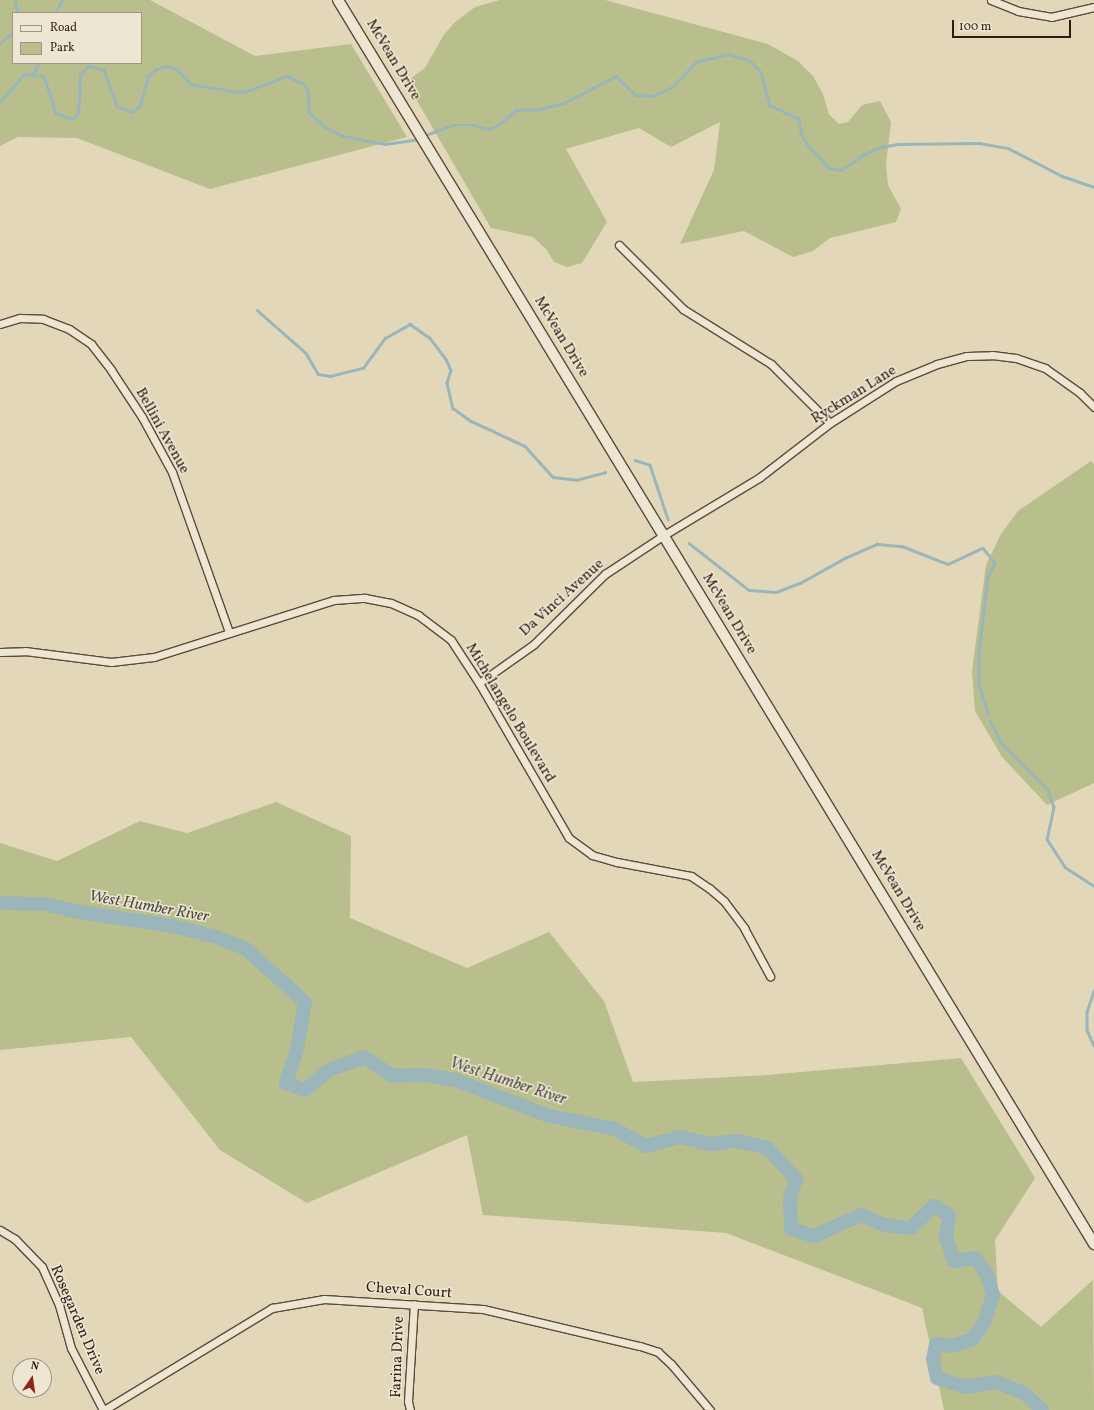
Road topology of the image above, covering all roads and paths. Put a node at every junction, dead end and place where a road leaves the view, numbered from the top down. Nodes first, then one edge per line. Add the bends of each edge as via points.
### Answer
1 (338, 0) edge
2 (991, 0) edge
3 (1094, 8) edge
4 (619, 245) dead end
5 (0, 324) edge
6 (1094, 407) edge
7 (830, 423) junction
8 (664, 535) junction
9 (229, 632) junction
10 (0, 652) edge
11 (479, 683) junction
12 (770, 976) dead end
13 (0, 1230) edge
14 (1094, 1244) edge
15 (414, 1304) junction
16 (104, 1410) edge
17 (410, 1410) edge
18 (710, 1410) edge

1 - 8 main road, McVean Drive
2 - 3 street via 1018,11 1052,17
4 - 7 street via 683,309 771,364
5 - 9 street, Bellini Avenue via 20,318 43,319 70,329 92,344 142,417 172,472
6 - 7 street, Ryckman Lane via 1080,393 1045,368 1016,358 992,355 967,356 937,364 896,381
7 - 8 street, Ryckman Lane via 760,477
8 - 11 street, Da Vinci Avenue via 605,574 534,644
8 - 14 main road, McVean Drive
9 - 10 street, Michelangelo Boulevard via 154,657 111,662 25,651
9 - 11 street, Michelangelo Boulevard via 334,600 372,599 391,603 418,615 438,628 451,640
11 - 12 street, Michelangelo Boulevard via 569,838 592,855 691,876 709,888 724,901 744,928
13 - 16 street, Rosegarden Drive via 15,1239 42,1268 58,1305 71,1348
15 - 16 street, Cheval Court via 324,1299 272,1308
15 - 17 street, Farina Drive via 408,1401
15 - 18 street, Cheval Court via 483,1309 658,1352

